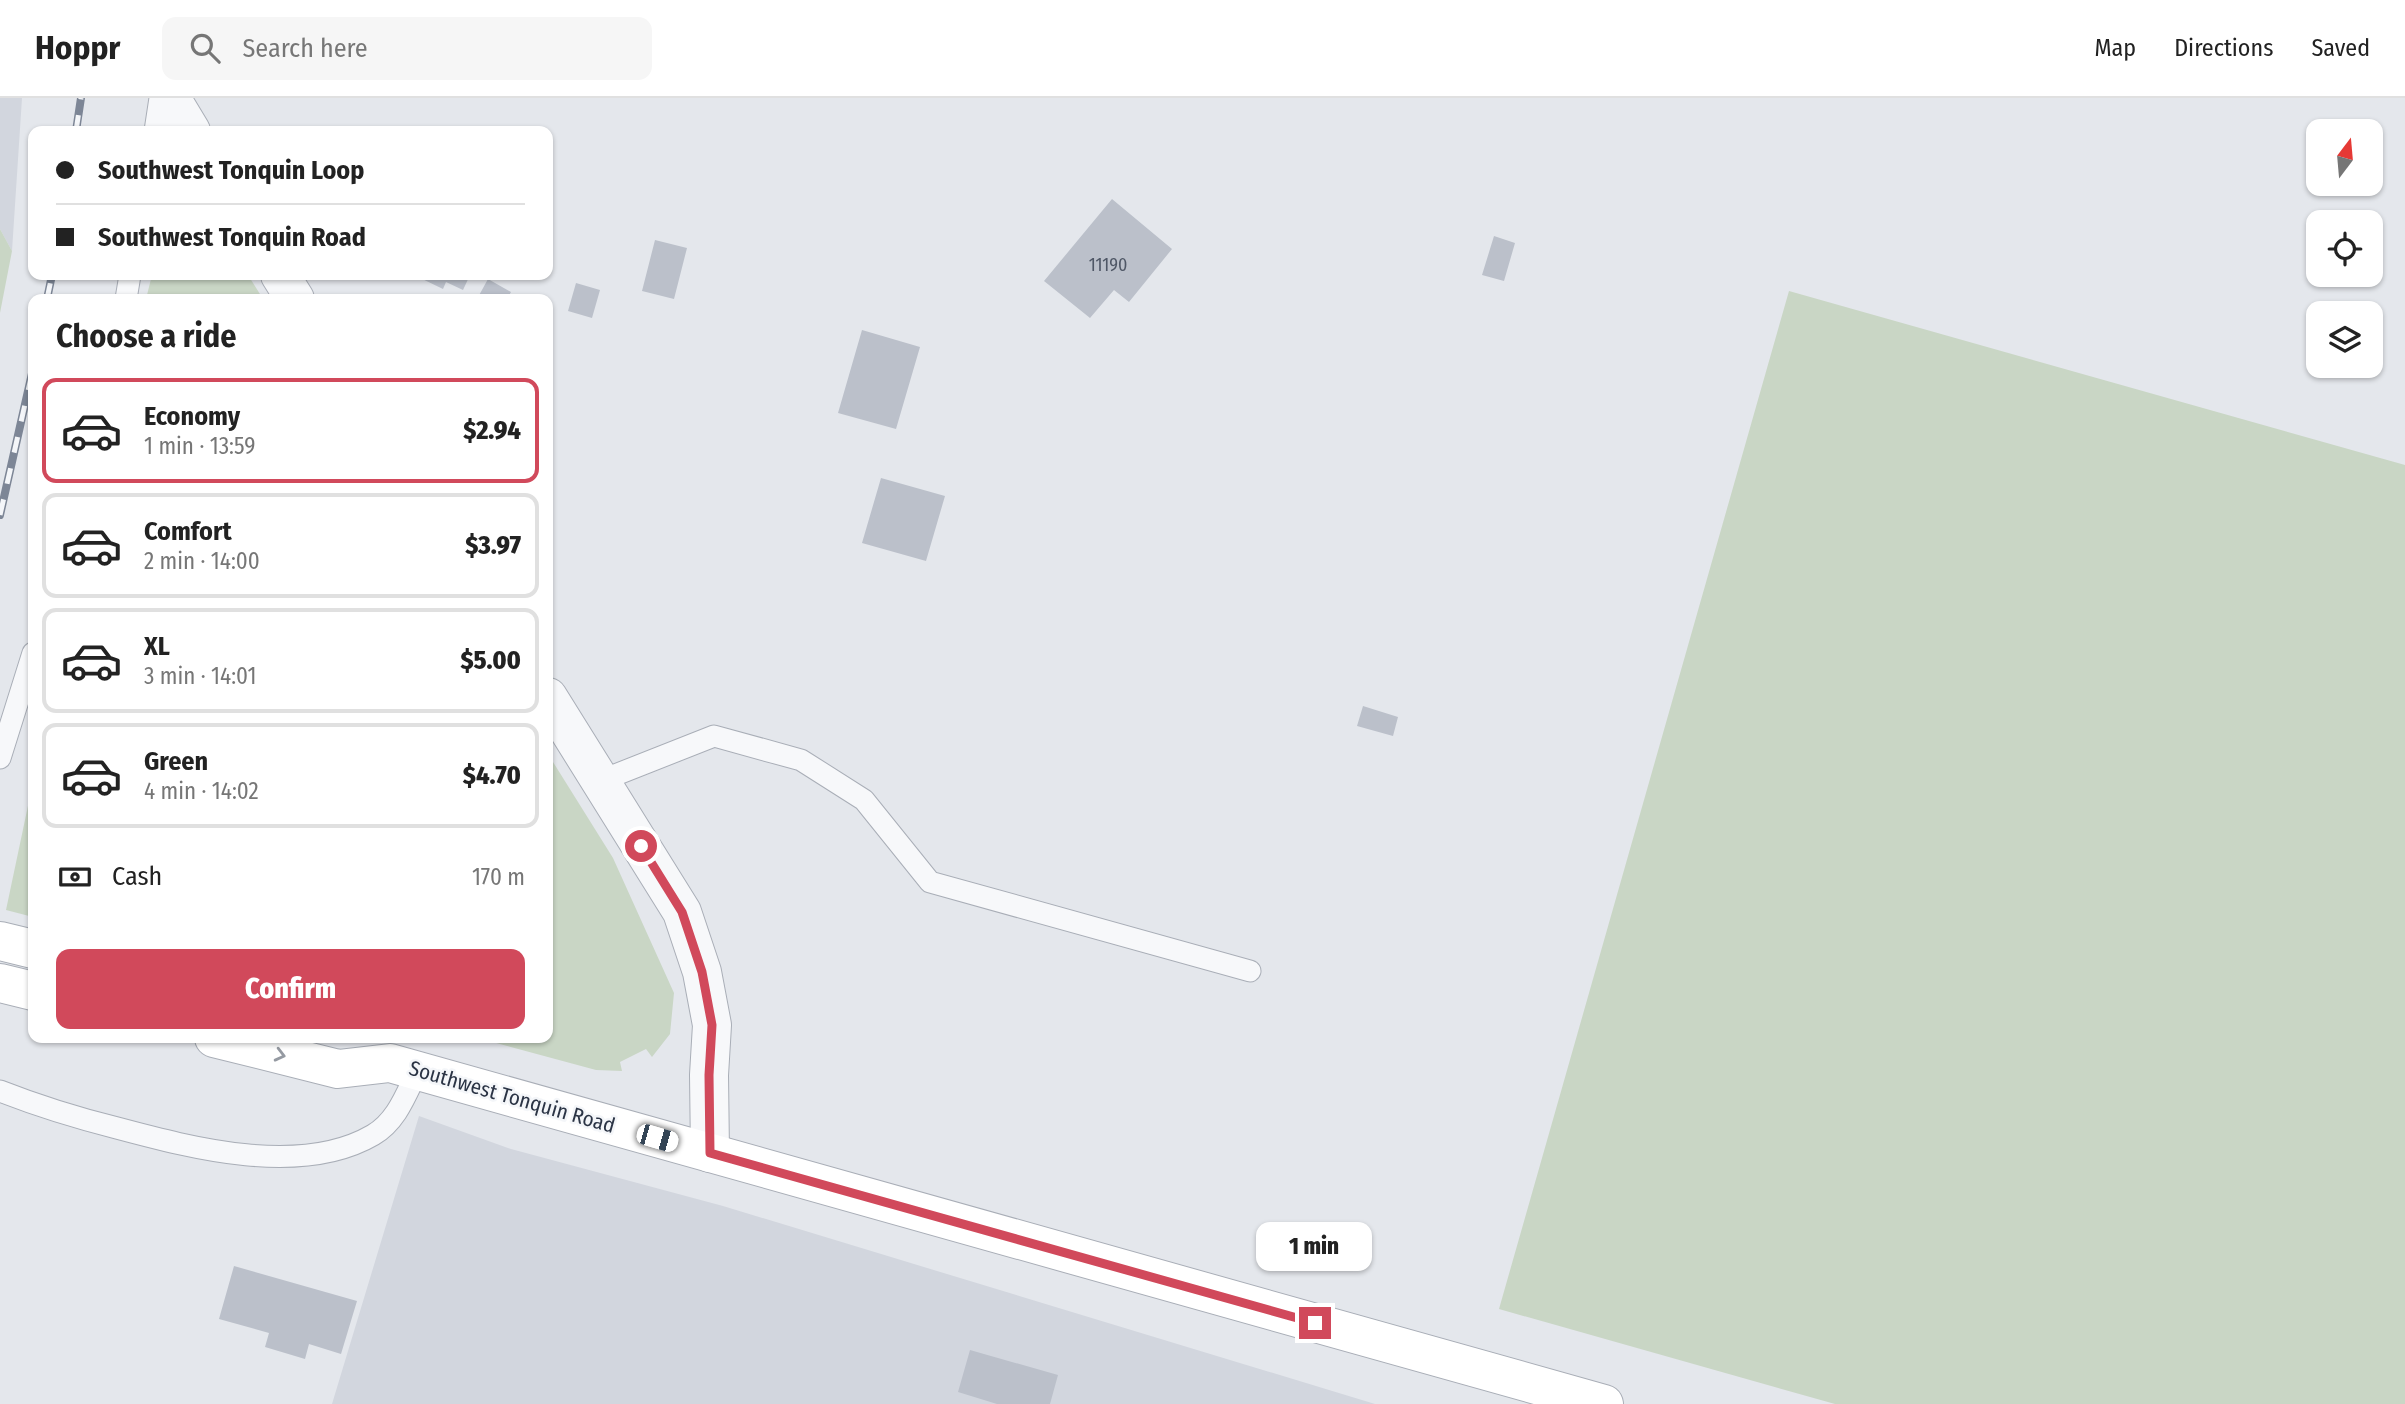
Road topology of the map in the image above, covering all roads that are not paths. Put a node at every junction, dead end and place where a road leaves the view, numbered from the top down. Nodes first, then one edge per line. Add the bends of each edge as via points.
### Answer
1 (160, 98) edge
2 (171, 98) edge
3 (156, 126) edge
4 (188, 126) edge
5 (28, 669) edge
6 (553, 705) edge
7 (0, 758) edge
8 (600, 781) junction
9 (0, 941) edge
10 (28, 948) edge
11 (1250, 971) dead end
12 (0, 983) edge
13 (28, 991) edge
14 (234, 1043) edge
15 (367, 1043) edge
16 (404, 1067) junction
17 (0, 1091) edge
18 (710, 1153) junction
19 (1604, 1404) edge

1 - 3 lane
2 - 4 street
5 - 7 lane
6 - 8 street
8 - 11 lane via 714,736 801,760 864,800 930,882
8 - 18 street via 682,912 702,972 712,1025
9 - 10 street
12 - 13 street
14 -> 16 street, Southwest Tonquin Road via 338,1069
15 - 16 street, Southwest Tonquin Road
16 - 17 lane via 398,1112 373,1134 328,1152 271,1157 170,1143
16 - 18 street, Southwest Tonquin Road
18 - 19 street, Southwest Tonquin Road

